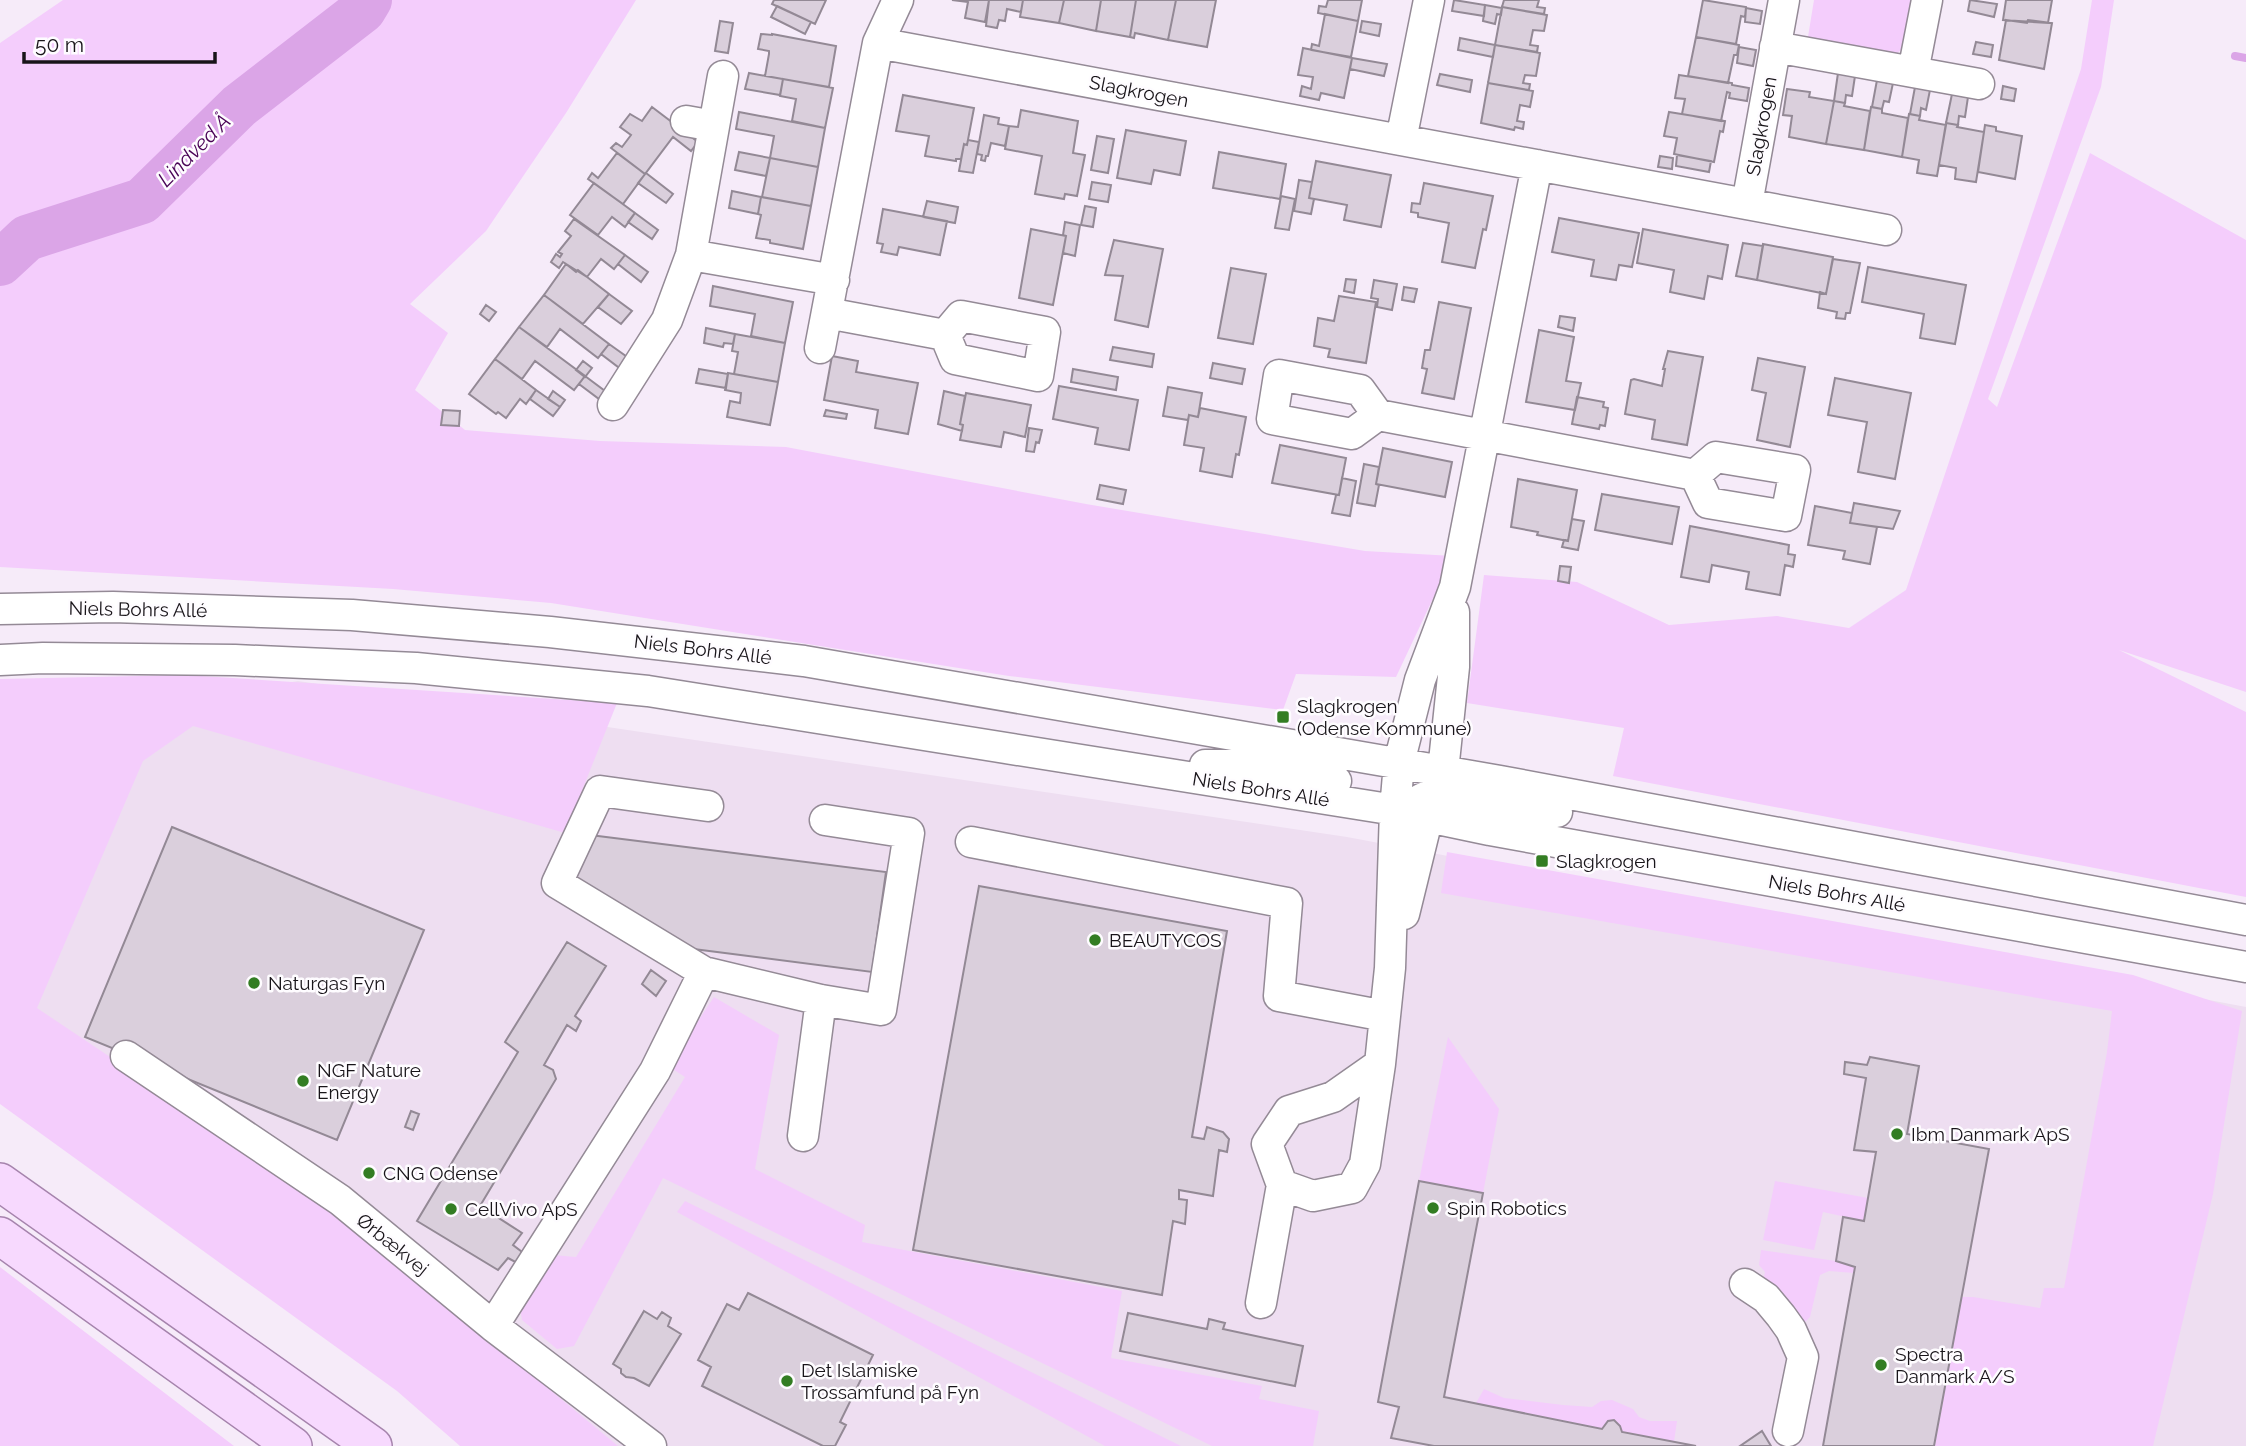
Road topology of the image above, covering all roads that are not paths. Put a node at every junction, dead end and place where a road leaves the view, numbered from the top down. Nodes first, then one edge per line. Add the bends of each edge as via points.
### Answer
1 (898, 0) edge
2 (1429, 0) edge
3 (1784, 0) edge
4 (1927, 0) edge
5 (877, 43) junction
6 (1775, 47) junction
7 (1913, 72) junction
8 (723, 76) dead end
9 (1979, 84) dead end
10 (1401, 140) junction
11 (1537, 165) junction
12 (1747, 204) junction
13 (1886, 230) dead end
14 (691, 255) junction
15 (834, 280) junction
16 (827, 313) junction
17 (945, 335) dead end
18 (820, 348) dead end
19 (613, 405) dead end
20 (1378, 415) dead end
21 (1486, 436) junction
22 (1695, 475) dead end
23 (1455, 587) junction
24 (0, 609) edge
25 (0, 660) edge
26 (1397, 788) junction
27 (1436, 793) junction
28 (708, 806) dead end
29 (825, 820) dead end
30 (971, 842) dead end
31 (2246, 920) edge
32 (2246, 967) edge
33 (1390, 968) junction
34 (704, 972) junction
35 (821, 1000) junction
36 (1385, 1016) junction
37 (126, 1056) dead end
38 (1380, 1064) junction
39 (803, 1136) dead end
40 (0, 1182) edge
41 (1282, 1185) junction
42 (0, 1236) edge
43 (1745, 1284) dead end
44 (1261, 1303) dead end
45 (494, 1326) junction
46 (1788, 1431) dead end
47 (293, 1446) edge
48 (373, 1446) edge
49 (651, 1446) edge

1 - 5 street
2 - 10 street
3 - 6 street, Slagkrogen
4 - 7 street
5 - 10 street, Slagkrogen
5 - 15 street
6 - 7 street
6 - 12 street, Slagkrogen
7 - 9 street
8 - 14 street via 700,123
10 - 11 street, Slagkrogen
11 - 12 street, Slagkrogen
11 - 21 street
12 - 13 street, Slagkrogen
14 - 15 street
14 - 19 street via 667,320
15 - 16 street
16 - 17 street
16 - 18 street
20 - 21 street
21 - 22 street
21 - 23 street
23 - 26 street via 1420,680
23 - 27 street via 1454,667
24 - 26 street, Niels Bohrs Allé via 113,607 352,615 804,661
25 - 26 street, Niels Bohrs Allé via 235,660 415,668 648,691 1112,765
26 - 27 street, Niels Bohrs Allé
26 - 27 street, Niels Bohrs Allé
26 - 33 street
27 - 31 street, Niels Bohrs Allé via 1732,824
27 - 32 street, Niels Bohrs Allé via 1490,831
27 - 33 street
28 - 34 street via 600,791 557,883
29 - 35 street via 909,833 881,1010
30 - 36 street via 1287,902 1279,996
33 - 36 street
34 - 35 street
34 - 45 street via 655,1071
35 - 39 street
36 - 38 street
37 - 45 street, Ørbækvej via 340,1200
38 - 41 street via 1333,1097 1289,1111 1267,1144
38 - 41 street via 1365,1164 1352,1188 1313,1196
40 - 48 main road
41 - 44 street
42 - 47 main road
43 - 46 street via 1781,1316 1802,1357
45 - 49 street, Ørbækvej

